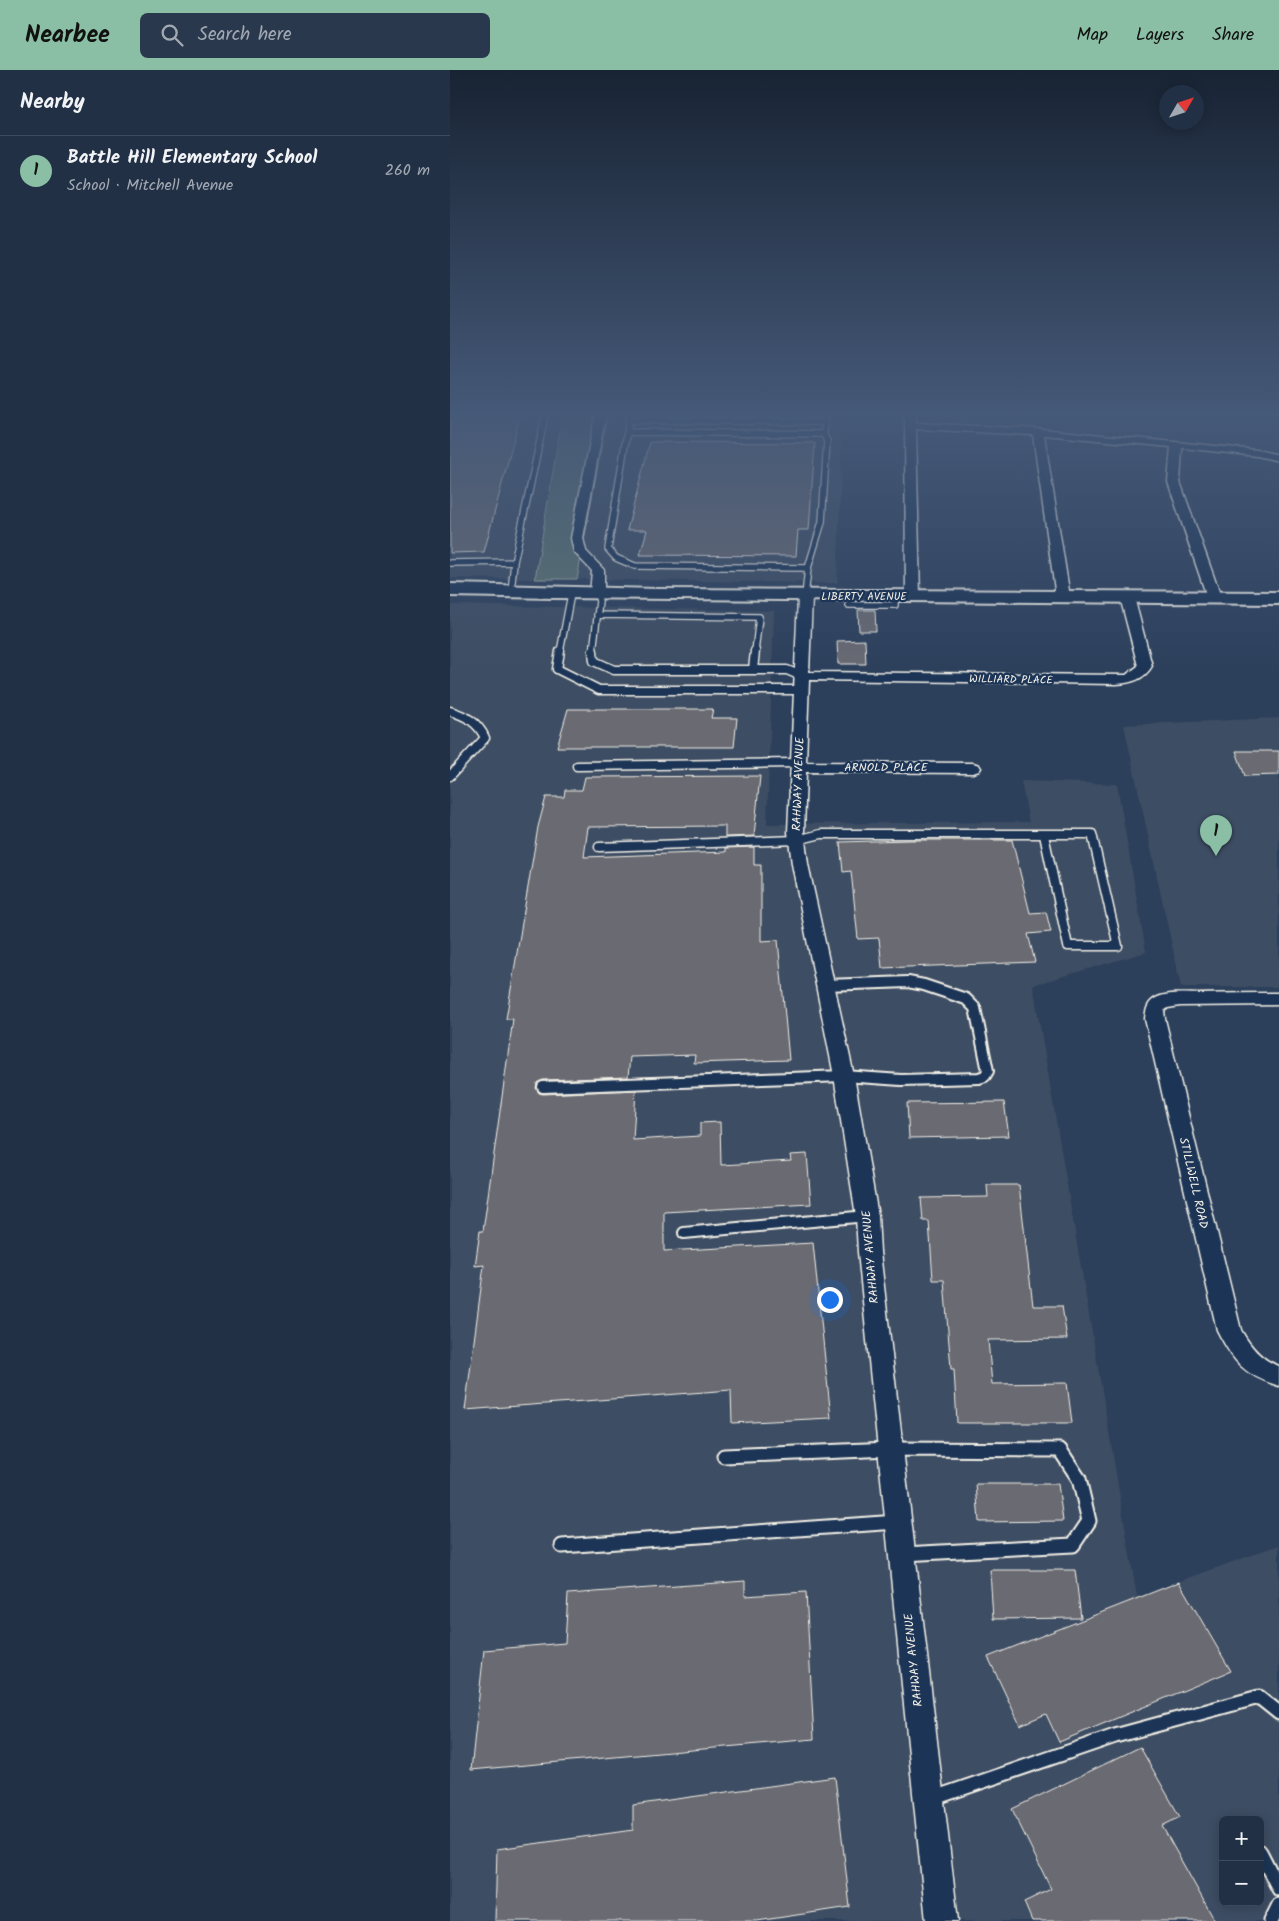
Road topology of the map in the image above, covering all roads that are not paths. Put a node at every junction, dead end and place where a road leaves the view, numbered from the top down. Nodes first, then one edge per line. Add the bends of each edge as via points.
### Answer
1 (528, 498) edge
2 (585, 498) edge
3 (616, 498) edge
4 (824, 498) edge
5 (912, 498) edge
6 (1048, 498) edge
7 (1180, 498) edge
8 (514, 562) junction
9 (450, 563) edge
10 (808, 568) junction
11 (450, 590) edge
12 (511, 592) junction
13 (571, 594) junction
14 (597, 594) junction
15 (913, 596) junction
16 (805, 597) junction
17 (1063, 597) junction
18 (1126, 597) junction
19 (1214, 597) junction
20 (1279, 598) edge
21 (597, 615) junction
22 (754, 670) junction
23 (800, 683) junction
24 (450, 711) edge
25 (799, 765) junction
26 (577, 766) dead end
27 (973, 768) dead end
28 (450, 776) edge
29 (1044, 834) junction
30 (797, 840) junction
31 (599, 847) dead end
32 (826, 986) junction
33 (1279, 999) edge
34 (1180, 1000) joint
35 (844, 1076) junction
36 (544, 1087) dead end
37 (867, 1216) junction
38 (684, 1233) dead end
39 (1271, 1374) edge
40 (890, 1449) junction
41 (724, 1456) dead end
42 (898, 1522) junction
43 (562, 1546) dead end
44 (901, 1554) junction
45 (1279, 1712) edge
46 (929, 1800) junction
47 (1264, 1860) edge
48 (1279, 1889) edge
49 (1279, 1905) edge
50 (942, 1921) edge
51 (1272, 1921) edge

1 - 8 lane
2 - 14 street via 577,538 580,552 598,570
3 - 10 lane via 608,549 616,558 635,566
4 - 10 lane via 822,522
5 - 15 street
6 - 17 street
7 - 19 street
8 - 9 lane
8 - 12 lane
10 - 16 lane
11 - 12 street, LIBERTY AVENUE
12 - 13 street, LIBERTY AVENUE
13 - 14 street, LIBERTY AVENUE
13 - 23 lane via 557,669 599,690
14 - 16 street, LIBERTY AVENUE
14 - 21 lane
15 - 16 street, LIBERTY AVENUE
15 - 17 street, LIBERTY AVENUE
16 - 23 street, RAHWAY AVENUE
17 - 18 street, LIBERTY AVENUE
18 - 19 street, LIBERTY AVENUE
18 - 23 street, WILLIARD PLACE via 1145,666 1132,678
19 - 20 street, LIBERTY AVENUE
21 - 22 lane via 592,657 614,670
21 - 22 lane via 759,617
22 - 23 lane via 787,670
23 - 25 street, RAHWAY AVENUE
24 - 28 lane via 465,716 482,728 486,738
25 - 26 lane
25 - 27 street, ARNOLD PLACE
25 - 30 street, RAHWAY AVENUE
29 - 29 lane via 1092,834 1118,946 1068,946
29 - 30 lane via 821,834
30 - 31 lane
30 - 32 street, RAHWAY AVENUE
32 - 35 street, RAHWAY AVENUE
32 - 35 lane via 908,982 966,999 975,1008 988,1071 979,1078 902,1080
33 - 34 street
34 - 39 street, STILLWELL ROAD via 1163,1002 1155,1010 1155,1019 1230,1330 1239,1350
35 - 36 lane
35 - 37 street, RAHWAY AVENUE
37 - 38 lane
37 - 40 street, RAHWAY AVENUE via 868,1252
40 - 41 lane
40 - 42 street, RAHWAY AVENUE
40 - 44 lane via 1060,1450 1079,1479 1089,1521 1074,1545
42 - 43 lane
42 - 44 street, RAHWAY AVENUE
44 - 46 street, RAHWAY AVENUE
45 - 46 lane via 1259,1696 1115,1736
46 - 50 street, RAHWAY AVENUE
47 - 48 lane
49 - 51 lane

